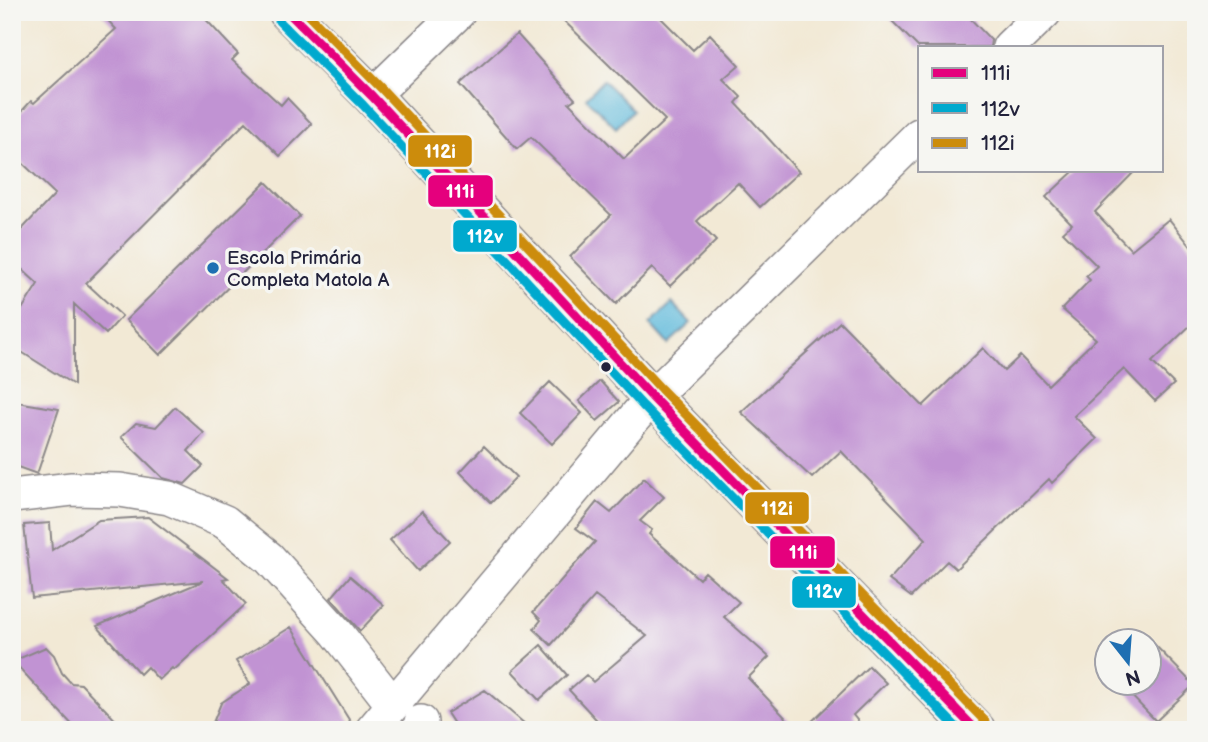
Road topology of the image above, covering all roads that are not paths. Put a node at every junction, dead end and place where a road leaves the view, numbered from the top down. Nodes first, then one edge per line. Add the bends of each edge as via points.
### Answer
1 (288, 12) edge
2 (459, 12) edge
3 (1045, 12) edge
4 (1010, 46) edge
5 (372, 96) junction
6 (918, 136) edge
7 (652, 397) junction
8 (12, 496) edge
9 (382, 717) edge
10 (976, 730) edge

1 - 5 street
2 - 5 street
3 - 4 street
5 - 7 street
6 - 7 street
7 - 9 street
7 - 10 street
8 - 9 street via 72,489 120,490 169,498 225,522 270,558 337,633

